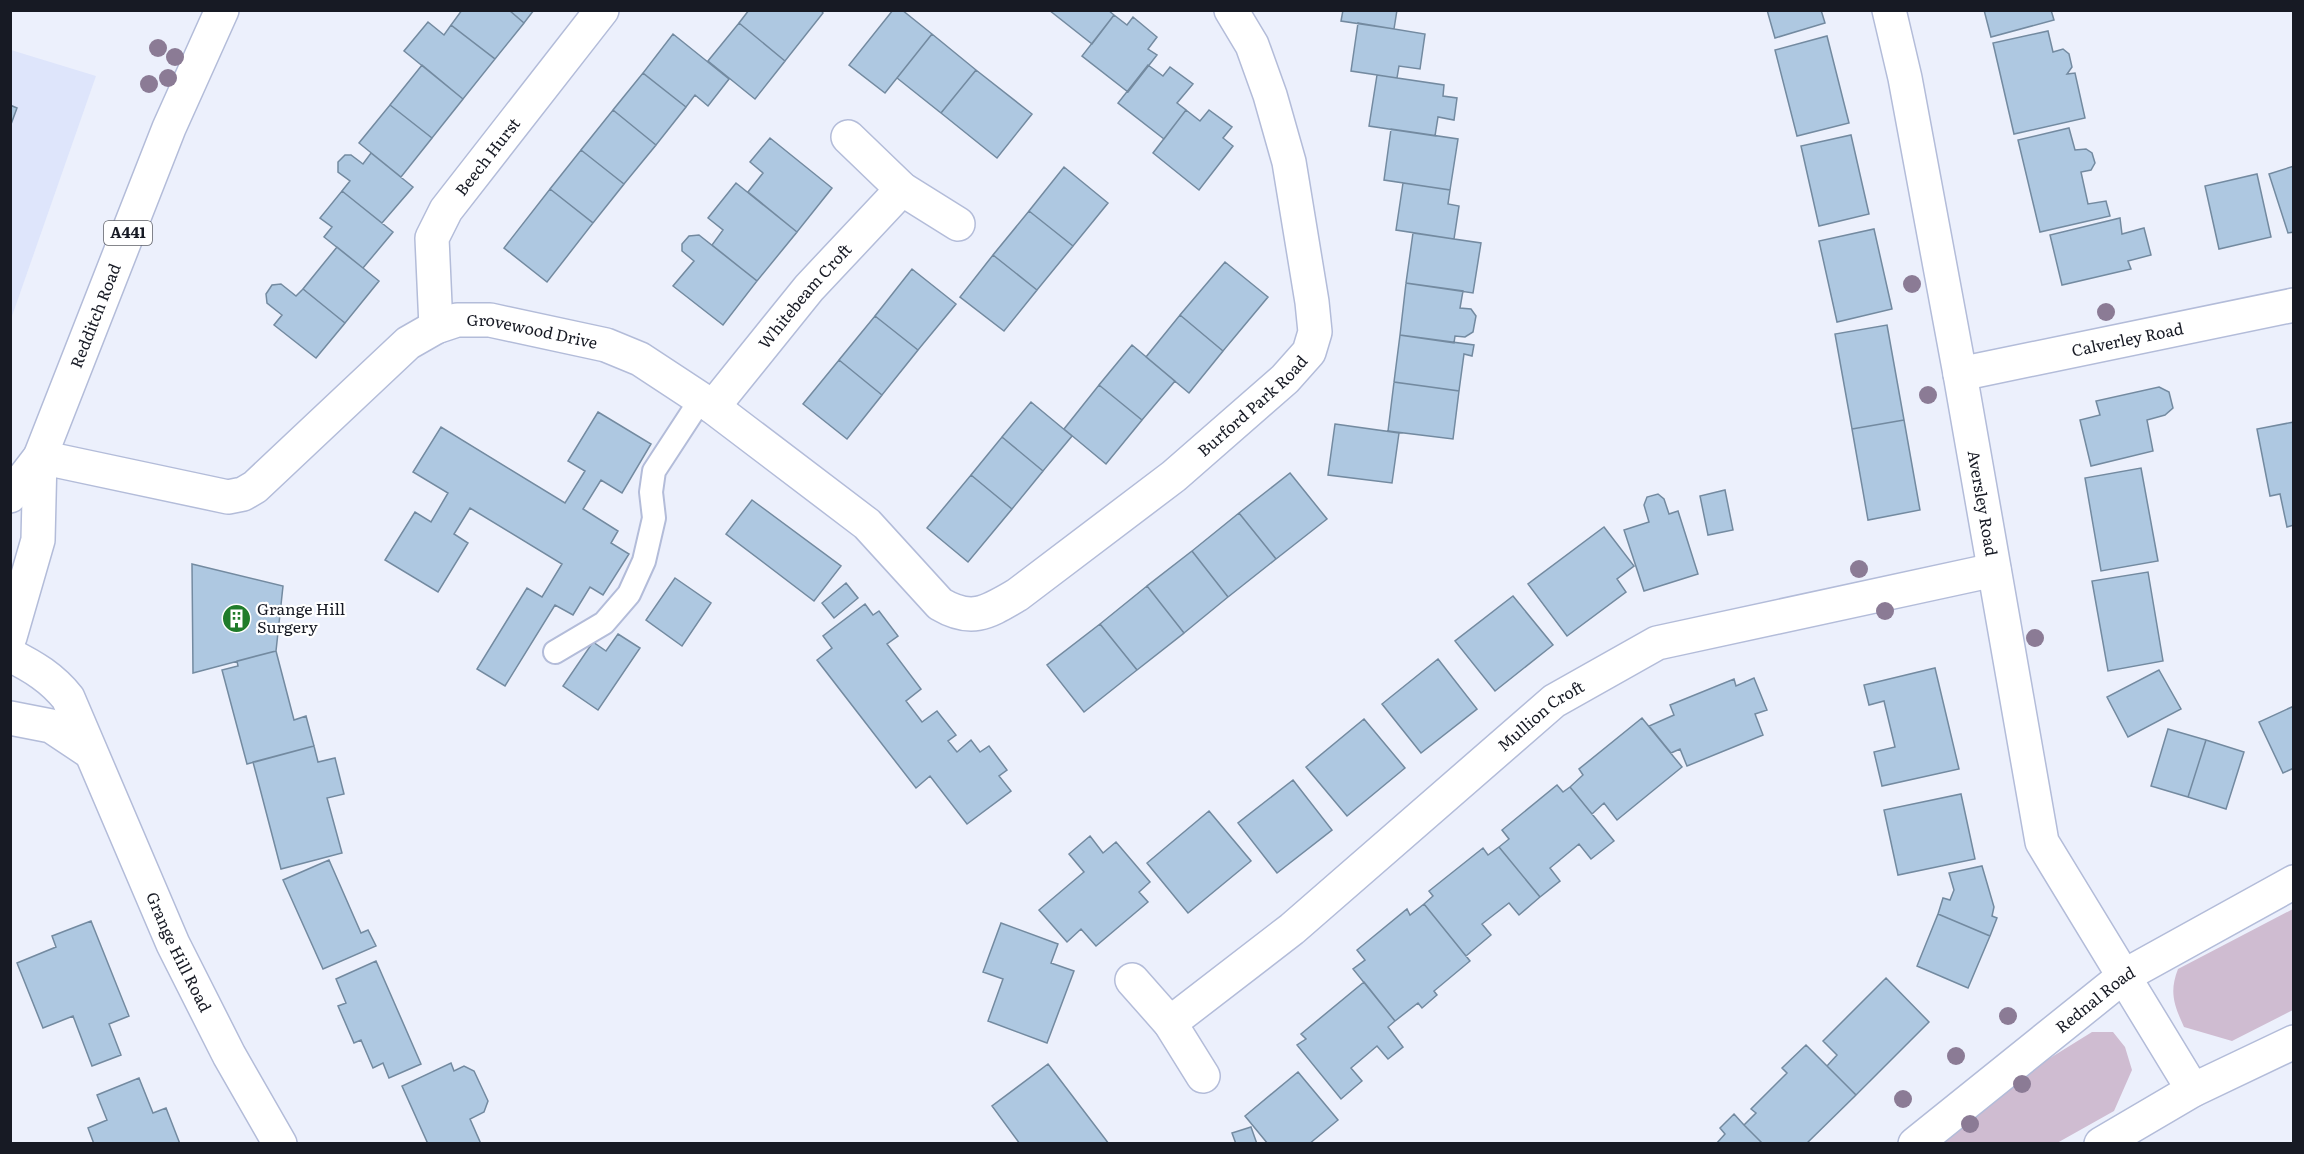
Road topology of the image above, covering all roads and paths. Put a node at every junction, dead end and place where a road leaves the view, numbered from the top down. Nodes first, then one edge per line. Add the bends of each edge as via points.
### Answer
1 (222, 10) edge
2 (602, 10) edge
3 (1231, 10) edge
4 (1889, 10) edge
5 (848, 137) dead end
6 (902, 189) junction
7 (958, 224) dead end
8 (2294, 305) edge
9 (435, 327) junction
10 (1960, 374) junction
11 (707, 403) junction
12 (40, 457) junction
13 (10, 496) edge
14 (1994, 570) junction
15 (996, 608) joint
16 (10, 637) edge
17 (555, 652) dead end
18 (10, 655) edge
19 (10, 718) edge
20 (90, 752) junction
21 (2294, 882) edge
22 (2124, 976) junction
23 (1132, 980) dead end
24 (1170, 1023) junction
25 (2294, 1042) edge
26 (1203, 1076) dead end
27 (2193, 1090) junction
28 (280, 1143) edge
29 (1915, 1143) edge
30 (2101, 1143) edge

1 - 12 main road, Redditch Road / A441 via 169,128
2 - 9 main road, Beech Hurst via 446,210 432,238
3 - 15 main road, Burford Park Road via 1252,45 1289,162 1312,302 1315,332 1309,352 1285,379 1174,476
4 - 10 main road, Aversley Road
5 - 6 main road
6 - 7 main road
6 - 11 main road, Whitebeam Croft
8 - 10 main road, Calverley Road
9 - 11 main road, Grovewood Drive via 457,320 489,320 606,345 640,358
9 - 12 main road, Grovewood Drive via 408,343 243,494 228,497
10 - 14 main road, Aversley Road
11 - 15 main road, Grovewood Drive via 867,524 940,604 955,613 978,615
11 - 17 lane via 654,471 654,518 644,561 629,594 604,622
12 - 13 main road, Redditch Road / A441
12 - 16 main road, Redditch Road / A441 via 38,540
14 - 22 main road, Aversley Road via 2042,842
14 - 24 main road, Mullion Croft via 1657,643 1554,701 1292,929
18 - 20 main road, Grange Hill Road via 54,681 68,698
19 - 20 main road via 51,726
20 - 28 main road, Grange Hill Road via 172,944 229,1056
21 - 22 main road, Rednal Road
22 - 27 main road, Aversley Road
22 - 29 main road, Rednal Road
23 - 24 main road
24 - 26 main road
25 - 27 main road
27 - 30 main road

